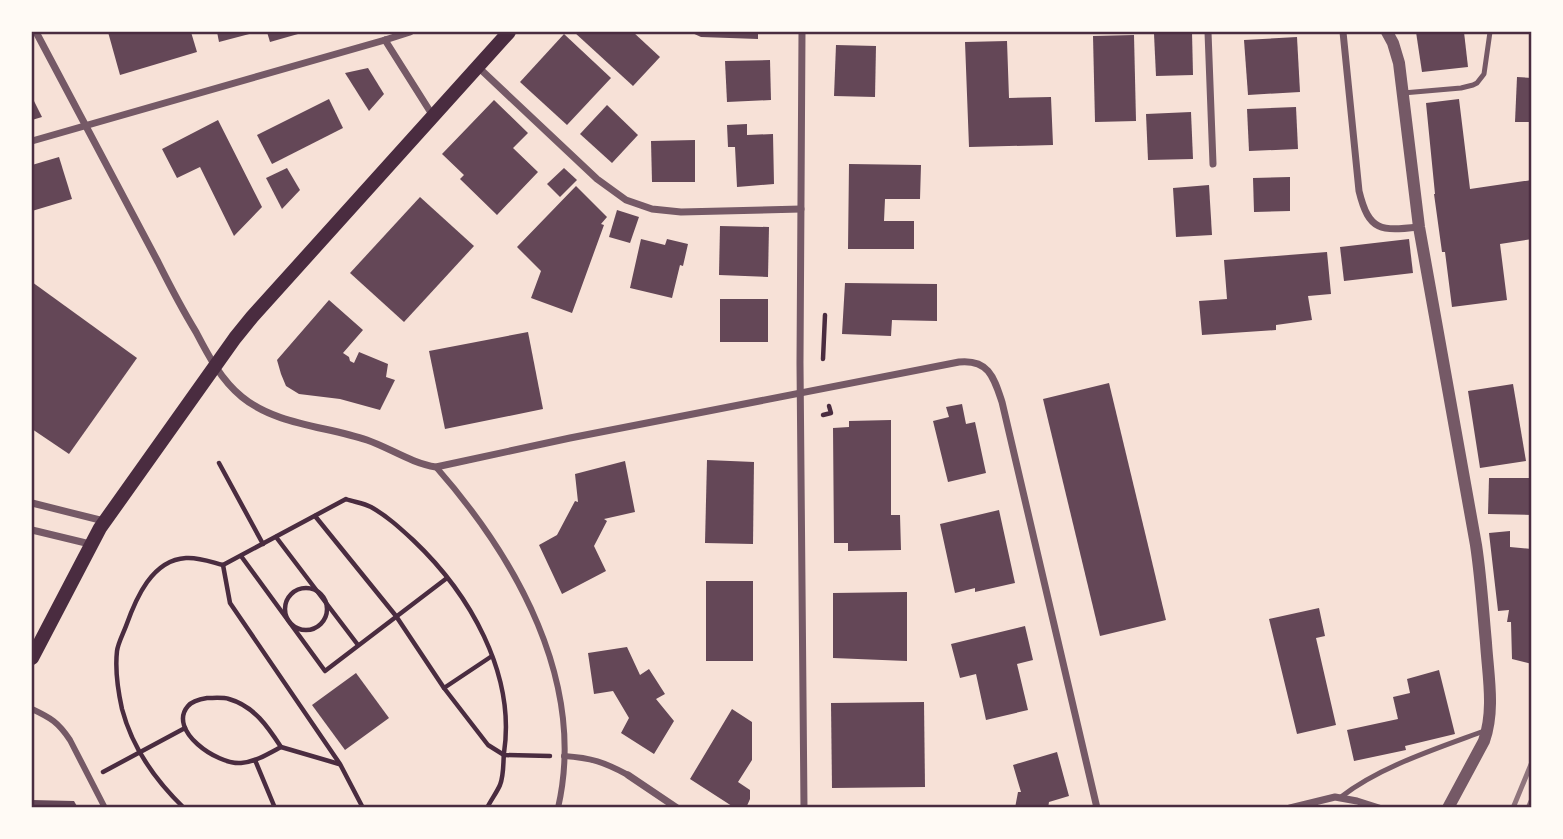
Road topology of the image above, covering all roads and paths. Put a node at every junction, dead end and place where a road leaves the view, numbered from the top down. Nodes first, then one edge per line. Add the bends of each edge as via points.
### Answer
1 (36, 32) edge
2 (410, 32) edge
3 (509, 32) edge
4 (802, 32) edge
5 (1208, 32) edge
6 (1343, 32) edge
7 (1387, 32) edge
8 (1490, 32) edge
9 (385, 40) junction
10 (477, 66) junction
11 (1403, 93) junction
12 (433, 116) junction
13 (86, 125) junction
14 (32, 141) edge
15 (1213, 164) dead end
16 (801, 209) junction
17 (1419, 227) junction
18 (825, 315) dead end
19 (823, 359) dead end
20 (215, 365) junction
21 (800, 394) junction
22 (829, 406) dead end
23 (823, 415) dead end
24 (219, 463) dead end
25 (436, 467) junction
26 (32, 503) edge
27 (315, 516) junction
28 (104, 521) junction
29 (32, 530) edge
30 (275, 537) junction
31 (90, 544) junction
32 (263, 544) junction
33 (241, 556) junction
34 (223, 565) junction
35 (447, 578) junction
36 (324, 600) junction
37 (396, 616) junction
38 (288, 620) junction
39 (358, 645) junction
40 (492, 656) junction
41 (32, 658) edge
42 (444, 688) junction
43 (32, 709) edge
44 (186, 728) junction
45 (1488, 730) junction
46 (281, 747) junction
47 (140, 754) junction
48 (504, 755) junction
49 (564, 756) junction
50 (255, 760) junction
51 (340, 764) junction
52 (628, 775) joint
53 (89, 779) junction
54 (1341, 797) junction
55 (105, 807) edge
56 (184, 807) edge
57 (275, 807) edge
58 (363, 807) edge
59 (487, 807) edge
60 (558, 807) edge
61 (677, 807) edge
62 (804, 807) edge
63 (1097, 807) edge
64 (1290, 807) edge
65 (1379, 807) edge
66 (1448, 807) edge

1 - 13 street
2 - 9 street
3 - 10 main road
4 - 16 street
5 - 15 street
6 - 17 street via 1363,207 1373,223 1384,229
7 - 11 street
8 - 11 lane via 1484,74 1477,83
9 - 12 street
9 - 13 street
10 - 12 main road
10 - 16 street via 597,179 626,200 681,212
11 - 17 street
12 - 20 main road via 252,317
13 - 14 street
13 - 20 street
16 - 21 street
17 - 45 street via 1479,567 1490,697
18 - 19 path
20 - 25 street via 243,398 270,413 365,439
20 - 28 main road
21 - 25 street
21 - 62 street
21 - 63 street via 967,361 991,374 1002,402
22 - 23 path via 831,413
24 - 32 path
25 - 49 street via 495,546 538,623 559,695
26 - 28 street
27 - 30 path
27 - 35 path via 346,499 369,506 404,532
27 - 37 path
28 - 31 main road
29 - 31 street
30 - 32 path
30 - 36 path
31 - 41 main road
32 - 33 path
33 - 34 path
33 - 38 path
34 - 47 path via 202,559 173,561 145,584 133,607 117,649 118,686
34 - 51 path via 230,603
35 - 37 path
35 - 40 path via 480,626
36 - 38 path via 326,614 318,625 305,629
36 - 38 path via 309,589 296,590 286,600
36 - 39 path
37 - 39 path
37 - 42 path
38 - 39 path via 325,671
40 - 42 path
40 - 48 path via 505,702
42 - 48 path via 488,745
43 - 53 street via 53,719 64,731
44 - 46 path via 186,707 207,698 229,698 250,709
44 - 47 path
44 - 50 path via 193,740 221,761 239,764
45 - 54 lane via 1377,774
45 - 66 street
46 - 50 path
46 - 51 path
47 - 53 path
47 - 56 path
48 - 49 path
48 - 59 path via 502,782
49 - 52 street via 603,762
49 - 60 street
50 - 57 path
51 - 58 path
52 - 61 street
53 - 55 street
54 - 64 street
54 - 65 street

